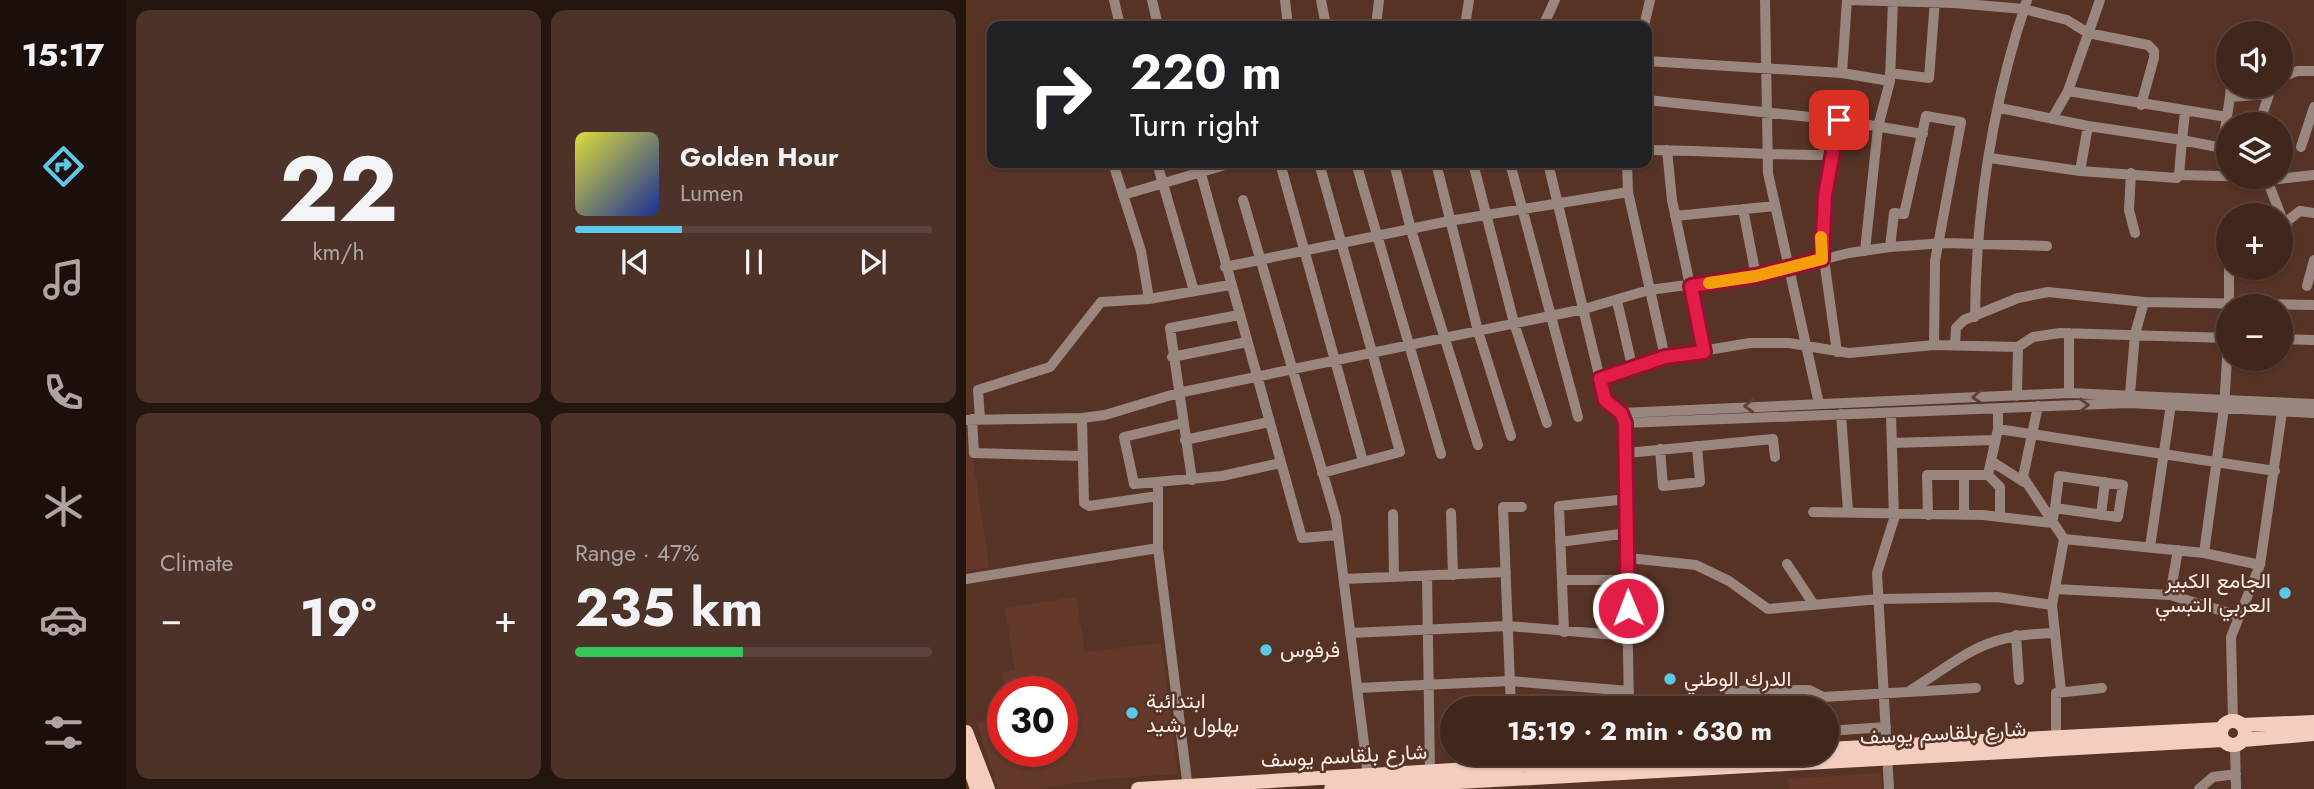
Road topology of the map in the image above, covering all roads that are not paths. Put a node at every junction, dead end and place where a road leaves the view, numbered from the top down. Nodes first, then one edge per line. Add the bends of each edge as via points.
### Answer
1 (1114, 0) edge
2 (1152, 0) edge
3 (1285, 0) edge
4 (1321, 0) edge
5 (1379, 0) edge
6 (1469, 0) edge
7 (1555, 0) edge
8 (1650, 0) edge
9 (1765, 0) edge
10 (1847, 0) edge
11 (2100, 0) edge
12 (1893, 1) edge
13 (1935, 2) edge
14 (2025, 5) edge
15 (1119, 21) edge
16 (1157, 21) edge
17 (1287, 21) edge
18 (1325, 21) edge
19 (1377, 21) edge
20 (1466, 21) edge
21 (1545, 21) edge
22 (1645, 21) edge
23 (2088, 33) junction
24 (1652, 61) edge
25 (1767, 69) junction
26 (2314, 71) edge
27 (1842, 73) junction
28 (2293, 73) edge
29 (1890, 77) junction
30 (2068, 91) junction
31 (1652, 101) edge
32 (2141, 105) junction
33 (2314, 107) edge
34 (2000, 108) junction
35 (2185, 112) junction
36 (1767, 114) junction
37 (2216, 116) edge
38 (2052, 119) junction
39 (1839, 120) junction
40 (2088, 126) junction
41 (1878, 127) junction
42 (1923, 134) junction
43 (2182, 140) junction
44 (2216, 147) edge
45 (2301, 147) dead end
46 (1652, 150) edge
47 (1667, 150) junction
48 (1766, 155) junction
49 (1833, 155) junction
50 (1990, 158) junction
51 (1115, 168) edge
52 (1158, 168) edge
53 (1197, 168) edge
54 (1199, 168) edge
55 (1281, 168) edge
56 (1320, 168) edge
57 (1357, 168) edge
58 (1395, 168) edge
59 (1437, 168) edge
60 (1474, 168) edge
61 (1511, 168) edge
62 (1549, 168) edge
63 (1626, 168) edge
64 (2080, 171) junction
65 (2131, 173) junction
66 (2179, 175) junction
67 (2314, 175) edge
68 (2216, 176) edge
69 (2293, 177) edge
70 (1163, 183) junction
71 (1628, 192) junction
72 (1123, 195) junction
73 (1243, 200) dead end
74 (1555, 202) junction
75 (1775, 206) junction
76 (1520, 208) junction
77 (1743, 209) junction
78 (2314, 213) edge
79 (1484, 215) junction
80 (1675, 216) junction
81 (2293, 216) edge
82 (1449, 221) junction
83 (1412, 230) junction
84 (2136, 233) dead end
85 (1375, 237) junction
86 (1341, 242) junction
87 (1939, 244) junction
88 (1975, 244) junction
89 (2047, 246) dead end
90 (1890, 247) junction
91 (1302, 249) junction
92 (1865, 251) junction
93 (1260, 259) junction
94 (1822, 259) junction
95 (2314, 260) edge
96 (1225, 267) junction
97 (1788, 267) junction
98 (1756, 276) junction
99 (1230, 285) junction
100 (1691, 286) junction
101 (2307, 286) dead end
102 (1649, 290) junction
103 (1194, 291) junction
104 (1149, 299) junction
105 (1617, 301) junction
106 (2144, 302) junction
107 (2216, 304) edge
108 (2293, 304) edge
109 (2314, 304) edge
110 (1584, 309) junction
111 (1239, 315) junction
112 (1549, 316) junction
113 (1975, 317) junction
114 (1514, 323) junction
115 (1478, 331) junction
116 (2070, 333) junction
117 (2135, 334) junction
118 (1444, 338) junction
119 (2216, 339) edge
120 (2293, 339) edge
121 (2314, 340) edge
122 (1247, 342) junction
123 (1408, 344) junction
124 (1934, 345) junction
125 (1955, 345) junction
126 (1806, 346) junction
127 (2018, 347) junction
128 (1373, 352) junction
129 (1704, 352) junction
130 (1837, 352) junction
131 (1172, 357) junction
132 (1665, 357) junction
133 (1334, 361) junction
134 (1633, 370) junction
135 (1291, 371) junction
136 (2226, 371) edge
137 (1257, 377) junction
138 (1600, 379) junction
139 (1178, 393) junction
140 (2069, 393) junction
141 (2130, 394) junction
142 (2017, 396) junction
143 (2224, 403) junction
144 (1819, 404) junction
145 (2171, 404) junction
146 (2314, 404) edge
147 (2038, 406) junction
148 (2283, 407) junction
149 (1998, 410) junction
150 (2314, 413) edge
151 (1841, 414) junction
152 (1891, 414) junction
153 (1578, 416) dead end
154 (1082, 418) junction
155 (1623, 418) junction
156 (972, 420) edge
157 (1269, 422) junction
158 (1183, 423) junction
159 (1547, 423) dead end
160 (1998, 429) junction
161 (2030, 433) junction
162 (1511, 436) dead end
163 (1185, 440) junction
164 (1994, 440) junction
165 (1892, 443) junction
166 (1478, 445) dead end
167 (1697, 446) junction
168 (1660, 449) junction
169 (1627, 453) junction
170 (1441, 454) dead end
171 (2163, 454) junction
172 (1082, 456) junction
173 (1775, 457) dead end
174 (1363, 461) junction
175 (1991, 461) junction
176 (2217, 462) junction
177 (1281, 463) junction
178 (2275, 471) junction
179 (1322, 473) junction
180 (1964, 475) junction
181 (1988, 475) junction
182 (1192, 480) junction
183 (2024, 482) junction
184 (2105, 482) junction
185 (1158, 483) junction
186 (1158, 496) junction
187 (1628, 499) junction
188 (1522, 506) dead end
189 (2055, 509) junction
190 (1848, 511) junction
191 (1813, 512) dead end
192 (1451, 513) dead end
193 (1393, 514) dead end
194 (1895, 514) junction
195 (1928, 514) junction
196 (1964, 515) junction
197 (2101, 515) junction
198 (2000, 517) junction
199 (2052, 523) junction
200 (1628, 533) junction
201 (1338, 535) junction
202 (2064, 539) junction
203 (1560, 542) junction
204 (2150, 547) junction
205 (1158, 548) junction
206 (2178, 550) junction
207 (2204, 553) junction
208 (1628, 558) junction
209 (1787, 564) dead end
210 (2260, 565) junction
211 (1506, 572) junction
212 (1453, 575) junction
213 (1427, 576) junction
214 (1394, 577) junction
215 (966, 579) edge
216 (1344, 579) junction
217 (1562, 580) junction
218 (1628, 580) junction
219 (2055, 589) junction
220 (2170, 596) junction
221 (1879, 599) junction
222 (1814, 605) junction
223 (2052, 605) junction
224 (2239, 616) junction
225 (1508, 626) junction
226 (1426, 629) junction
227 (1564, 632) junction
228 (1350, 633) junction
229 (2055, 633) junction
230 (2016, 635) junction
231 (1628, 636) junction
232 (1510, 681) junction
233 (2019, 681) dead end
234 (1427, 685) junction
235 (1357, 688) junction
236 (1976, 688) dead end
237 (2102, 688) dead end
238 (1774, 690) junction
239 (1629, 691) junction
240 (1729, 691) dead end
241 (2061, 691) junction
242 (1909, 692) junction
243 (1884, 694) junction
244 (1511, 696) edge
245 (1629, 696) edge
246 (1774, 696) edge
247 (2314, 722) edge
248 (1886, 727) junction
249 (1839, 730) edge
250 (966, 732) edge
251 (2233, 734) junction
252 (2314, 734) edge
253 (2056, 737) junction
254 (1839, 749) edge
255 (1887, 751) junction
256 (966, 758) edge
257 (1475, 766) edge
258 (1430, 772) junction
259 (2236, 774) junction
260 (1368, 776) junction
261 (1554, 782) edge
262 (1399, 787) edge
263 (1188, 788) edge
264 (978, 789) edge
265 (988, 789) edge
266 (1138, 789) edge
267 (1331, 789) edge
268 (1889, 789) edge
269 (2199, 789) edge
270 (2236, 789) edge

1 - 15 street
2 - 16 street
3 - 17 street
4 - 18 street
5 - 19 street
6 - 20 street
7 - 21 street
8 - 22 street
9 - 25 street
10 - 12 street
10 - 27 street
11 - 23 street
12 - 13 street
12 - 29 street
13 - 14 street
13 - 29 street via 1929,78
14 - 23 street
14 - 34 street
23 - 30 street
23 - 32 street via 2152,47 2154,58
24 - 25 street
25 - 27 street
25 - 36 street
26 - 28 street
27 - 29 street
29 - 41 street
30 - 32 street
30 - 38 street
31 - 36 street
32 - 35 street
33 - 45 street
34 - 38 street
34 - 50 street
35 - 37 street
35 - 43 street
36 - 39 street
36 - 48 street
38 - 40 street
39 - 41 street
39 - 49 street
40 - 43 street
40 - 64 street
41 - 42 street
41 - 92 street
42 - 87 street via 1926,116 1961,122
42 - 90 street via 1905,214 1894,213
43 - 44 street
43 - 66 street
46 - 47 street
47 - 48 street
47 - 80 street
48 - 49 street
48 - 75 street
49 - 94 street via 1825,195
50 - 64 street
50 - 88 street
51 - 72 street
52 - 70 street
53 - 70 street
54 - 96 street
55 - 91 street
56 - 86 street
57 - 85 street
58 - 83 street
59 - 82 street
60 - 79 street
61 - 76 street
62 - 74 street
63 - 71 street
64 - 65 street
65 - 66 street
65 - 84 street via 2129,210
66 - 68 street
67 - 69 street
70 - 72 street
70 - 103 street
71 - 74 street
71 - 102 street
72 - 104 street via 1141,251
73 - 93 street
74 - 76 street
74 - 110 street
75 - 77 street
75 - 97 street
76 - 79 street
76 - 112 street
77 - 80 street
77 - 98 street
78 - 81 street via 2300,211
79 - 82 street
79 - 114 street
80 - 100 street
82 - 83 street
82 - 115 street
83 - 85 street
83 - 118 street
85 - 86 street
85 - 123 street
86 - 91 street
86 - 128 street
87 - 88 street
87 - 90 street
87 - 124 street
88 - 89 street
88 - 113 street
90 - 92 street
91 - 93 street
91 - 133 street
92 - 94 street
93 - 96 street
93 - 135 street
94 - 97 street
94 - 130 street
95 - 101 street
96 - 99 street
97 - 98 street
97 - 126 street
98 - 100 street
99 - 103 street
99 - 111 street
100 - 102 street
100 - 129 street
102 - 105 street
102 - 132 street
103 - 104 street
104 - 156 street via 1101,302 1050,367 978,390
105 - 110 street
105 - 134 street
106 - 107 street
106 - 113 street via 2048,292 2018,298
106 - 117 street
108 - 109 street
110 - 112 street
110 - 138 street
111 - 122 street
111 - 131 street via 1170,328
112 - 114 street
112 - 153 street
113 - 125 street via 1956,328
114 - 115 street
114 - 159 street
115 - 118 street
115 - 162 street
116 - 117 street
116 - 127 street via 2033,337
116 - 140 street
117 - 119 street
117 - 141 street
118 - 123 street
118 - 166 street
120 - 121 street
122 - 131 street
122 - 137 street
123 - 128 street
123 - 170 street
124 - 125 street
124 - 130 street
125 - 127 street
126 - 129 street via 1750,343
126 - 130 street
126 - 144 street
127 - 142 street
128 - 133 street
128 - 174 street via 1400,452
129 - 132 street
131 - 139 street
132 - 134 street
133 - 135 street
133 - 174 street
134 - 138 street
135 - 137 street
135 - 179 street
136 - 143 street
137 - 139 street
137 - 157 street
138 - 155 street via 1605,400
139 - 154 street
139 - 158 street
140 - 141 street
140 - 142 street
141 - 143 street
142 -> 144 street
143 - 145 street
143 - 148 street
143 - 176 street
144 -> 155 street
147 -> 145 street
145 - 171 street
146 - 148 street
147 - 149 street
147 - 161 street
148 - 150 street
148 - 178 street
149 - 152 street
149 - 160 street
151 - 152 street
151 - 155 street
151 - 190 street
152 - 165 street
154 - 156 street
154 - 172 street
155 - 169 street
156 - 172 street via 974,453
157 - 163 street
157 - 177 street
158 - 163 street
158 - 185 street via 1124,437 1134,484
160 - 161 street
160 - 164 street
161 - 171 street
161 - 183 street
163 - 182 street
164 - 165 street
164 - 175 street
165 - 194 street
167 - 168 street
167 - 168 street via 1700,482 1688,484 1663,486
167 - 173 street via 1773,439
168 - 169 street
169 - 187 street
171 - 176 street
171 - 204 street
172 - 186 street via 1082,498 1089,506
174 - 179 street
175 - 181 street
175 - 183 street
176 - 178 street
176 - 207 street
177 - 182 street
177 - 201 street via 1302,538
178 - 210 street
179 - 201 street
180 - 181 street
180 - 195 street via 1927,475
180 - 196 street
181 - 198 street via 2000,487
182 - 185 street
183 - 199 street
184 - 189 street via 2059,476
184 - 197 street
184 - 197 street via 2123,485 2118,517
185 - 186 street
186 - 205 street
187 - 200 street
187 - 203 street via 1559,506
188 - 211 street via 1503,507
189 - 197 street
189 - 199 street
190 - 191 street
190 - 194 street
192 - 212 street
193 - 214 street
194 - 195 street
194 - 221 street via 1878,565
195 - 196 street
196 - 198 street
198 - 199 street
199 - 202 street
200 - 203 street
200 - 208 street
201 - 216 street
202 - 204 street
202 - 219 street
203 - 217 street
204 - 206 street
205 - 215 street
205 - 263 street
206 - 207 street
206 - 220 street
207 - 210 street
208 - 218 street
208 - 222 street via 1696,565 1729,581 1768,609
209 - 222 street
210 - 224 street
211 - 212 street
211 - 225 street
212 - 213 street
213 - 214 street
213 - 226 street
214 - 216 street
216 - 228 street
217 - 218 street
217 - 227 street
218 - 231 street
219 - 220 street
219 - 223 street
220 - 224 street
221 - 222 street
221 - 223 street via 1997,597
221 - 243 street
223 - 229 street
224 - 251 street via 2230,645
225 - 226 street
225 - 227 street
225 - 232 street
226 - 228 street
226 - 234 street
227 - 231 street
228 - 235 street
229 - 230 street
229 - 241 street
230 - 233 street
230 - 242 street via 1963,654
231 - 239 street
232 - 234 street
232 - 239 street
232 - 244 street
234 - 235 street
234 - 258 street
235 - 260 street
236 - 242 street
237 - 241 street
238 - 240 street
238 - 243 street via 1809,690 1823,697
238 - 246 street
239 - 245 street
241 - 253 street via 2055,696
242 - 243 street
243 - 248 street
247 - 251 main road, شارع بلقاسم يوسف
248 - 249 street
248 - 255 street
250 - 265 main road
251 - 252 main road, شارع بلقاسم يوسف
251 - 253 main road, شارع بلقاسم يوسف
251 - 255 main road, شارع بلقاسم يوسف
251 - 259 street
253 - 255 main road, شارع بلقاسم يوسف
254 - 255 main road, شارع بلقاسم يوسف
255 - 261 main road, شارع بلقاسم يوسف
255 - 268 street
256 - 264 main road
257 - 258 main road, شارع بلقاسم يوسف
258 - 260 main road, شارع بلقاسم يوسف
259 - 269 street via 2213,777
259 - 270 street
260 - 263 main road, شارع بلقاسم يوسف
261 - 262 main road, شارع بلقاسم يوسف
262 - 267 main road, شارع بلقاسم يوسف
263 - 266 main road, شارع بلقاسم يوسف

